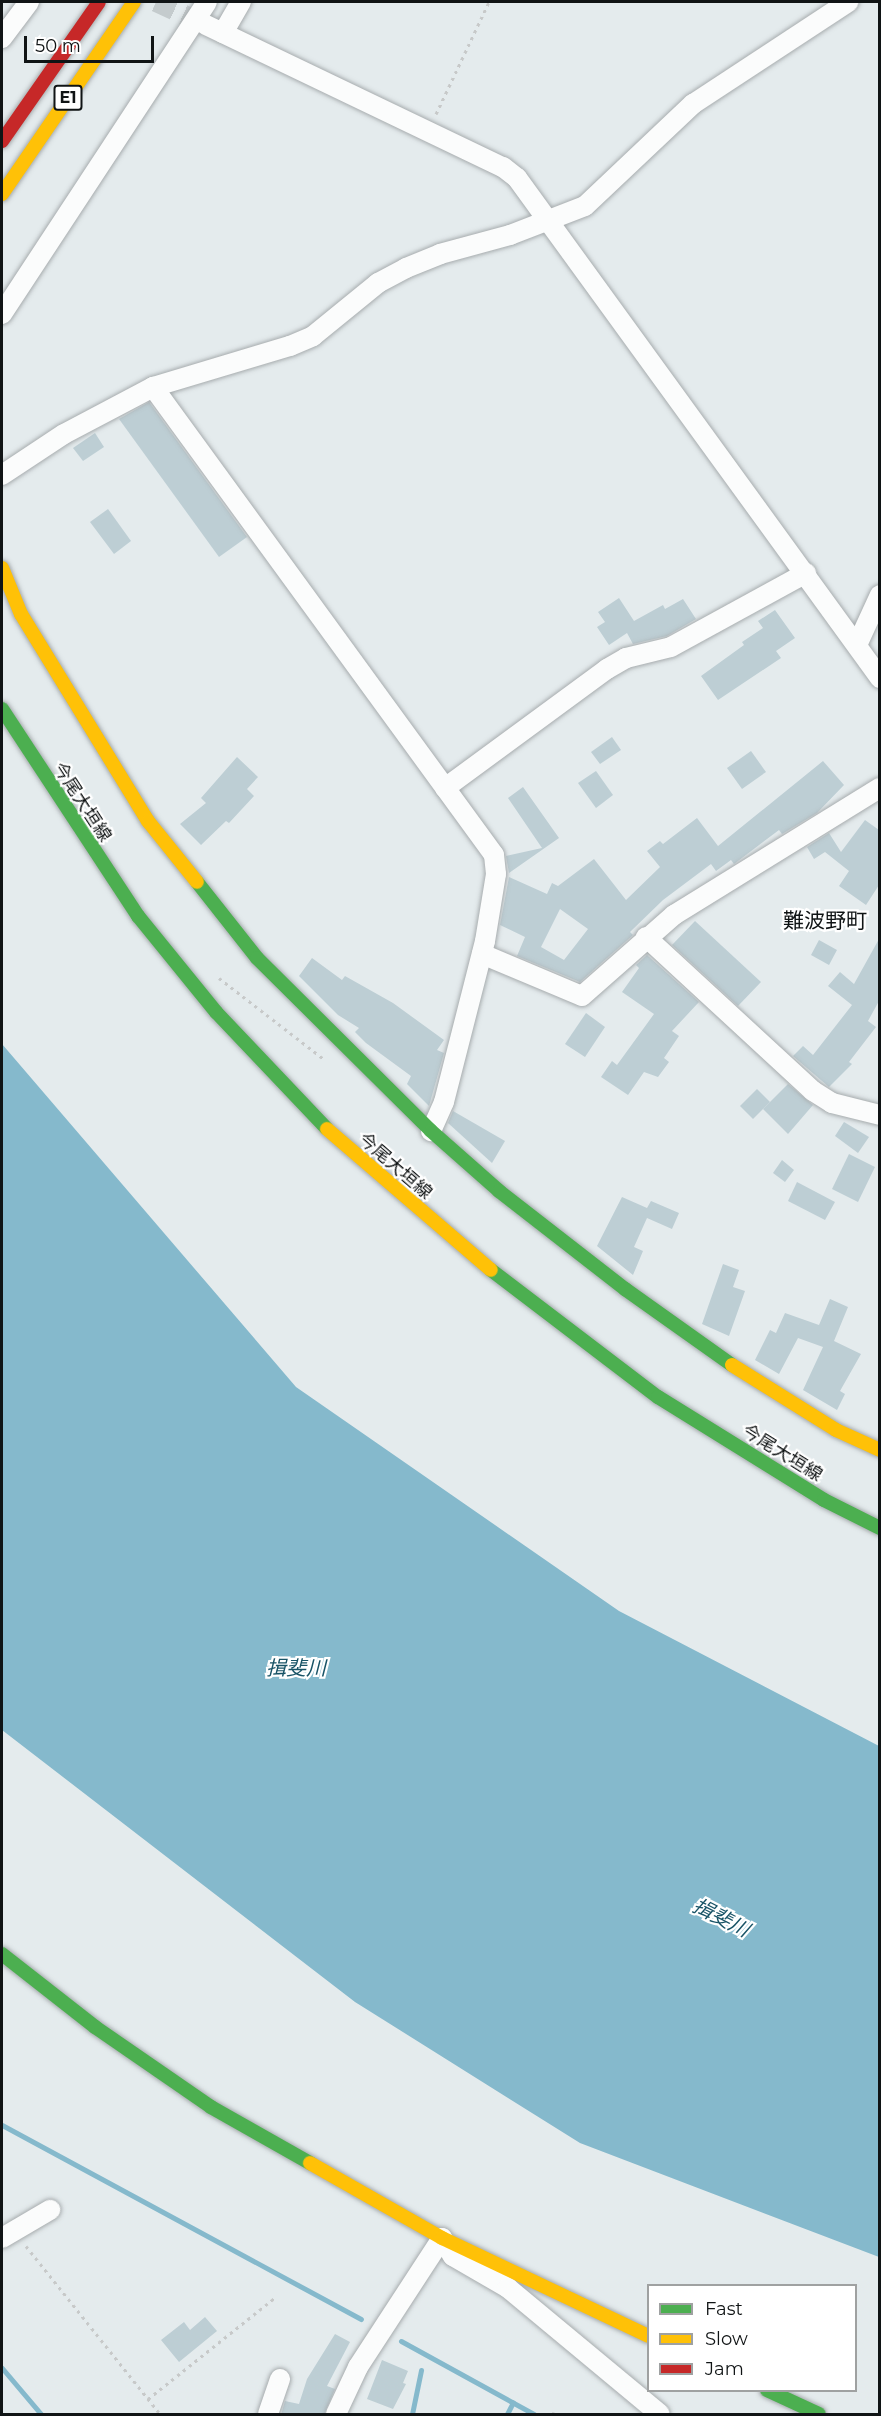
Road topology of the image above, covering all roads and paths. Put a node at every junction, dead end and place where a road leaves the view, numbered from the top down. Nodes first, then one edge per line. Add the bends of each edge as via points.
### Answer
1 (29, 2) edge
2 (99, 2) edge
3 (134, 2) edge
4 (207, 2) edge
5 (242, 2) edge
6 (489, 2) edge
7 (848, 2) edge
8 (2, 38) edge
9 (428, 132) junction
10 (2, 141) edge
11 (2, 194) edge
12 (549, 220) junction
13 (2, 314) edge
14 (153, 387) junction
15 (2, 475) edge
16 (2, 568) edge
17 (806, 573) junction
18 (879, 595) edge
19 (857, 645) junction
20 (879, 678) edge
21 (2, 709) edge
22 (445, 788) junction
23 (879, 788) edge
24 (646, 937) junction
25 (482, 954) junction
26 (216, 975) dead end
27 (335, 1067) dead end
28 (879, 1115) edge
29 (431, 1131) junction
30 (879, 1450) edge
31 (879, 1528) edge
32 (2, 1954) edge
33 (50, 2210) dead end
34 (7, 2234) edge
35 (442, 2238) junction
36 (276, 2297) dead end
37 (647, 2336) edge
38 (280, 2379) dead end
39 (769, 2392) edge
40 (148, 2399) junction
41 (160, 2415) edge
42 (268, 2415) edge
43 (336, 2415) edge
44 (660, 2415) edge
45 (819, 2415) edge

1 - 8 street
2 - 10 main road, E1
3 - 11 main road, E1
4 - 13 street
5 - 9 street via 215,29
6 - 9 path
7 - 12 street via 693,104 585,206
9 - 12 street via 503,167 517,178
12 - 14 street via 406,268 378,283 313,336 290,346
12 - 17 street
14 - 15 street via 64,434
14 - 22 street
16 - 29 main road via 21,615 148,821 257,958
17 - 19 street
17 - 22 street via 671,646 626,658 607,669
18 - 19 street
19 - 20 street
21 - 31 main road, 今尾大垣線 via 138,916 216,1012 344,1145 494,1272 658,1397 824,1500
22 - 25 street via 494,855 496,874
23 - 24 street via 674,915
24 - 25 street via 582,996
24 - 28 street via 813,1091 832,1103
25 - 29 street via 444,1102
26 - 27 path
29 - 30 main road via 499,1191 634,1296 735,1367 836,1430
32 - 35 main road via 94,2027 211,2107
33 - 34 street
34 - 40 path
35 - 37 main road
35 - 43 street via 358,2367
35 - 44 street via 453,2256 508,2288
36 - 40 path
38 - 42 street
39 - 45 main road
40 - 41 path

